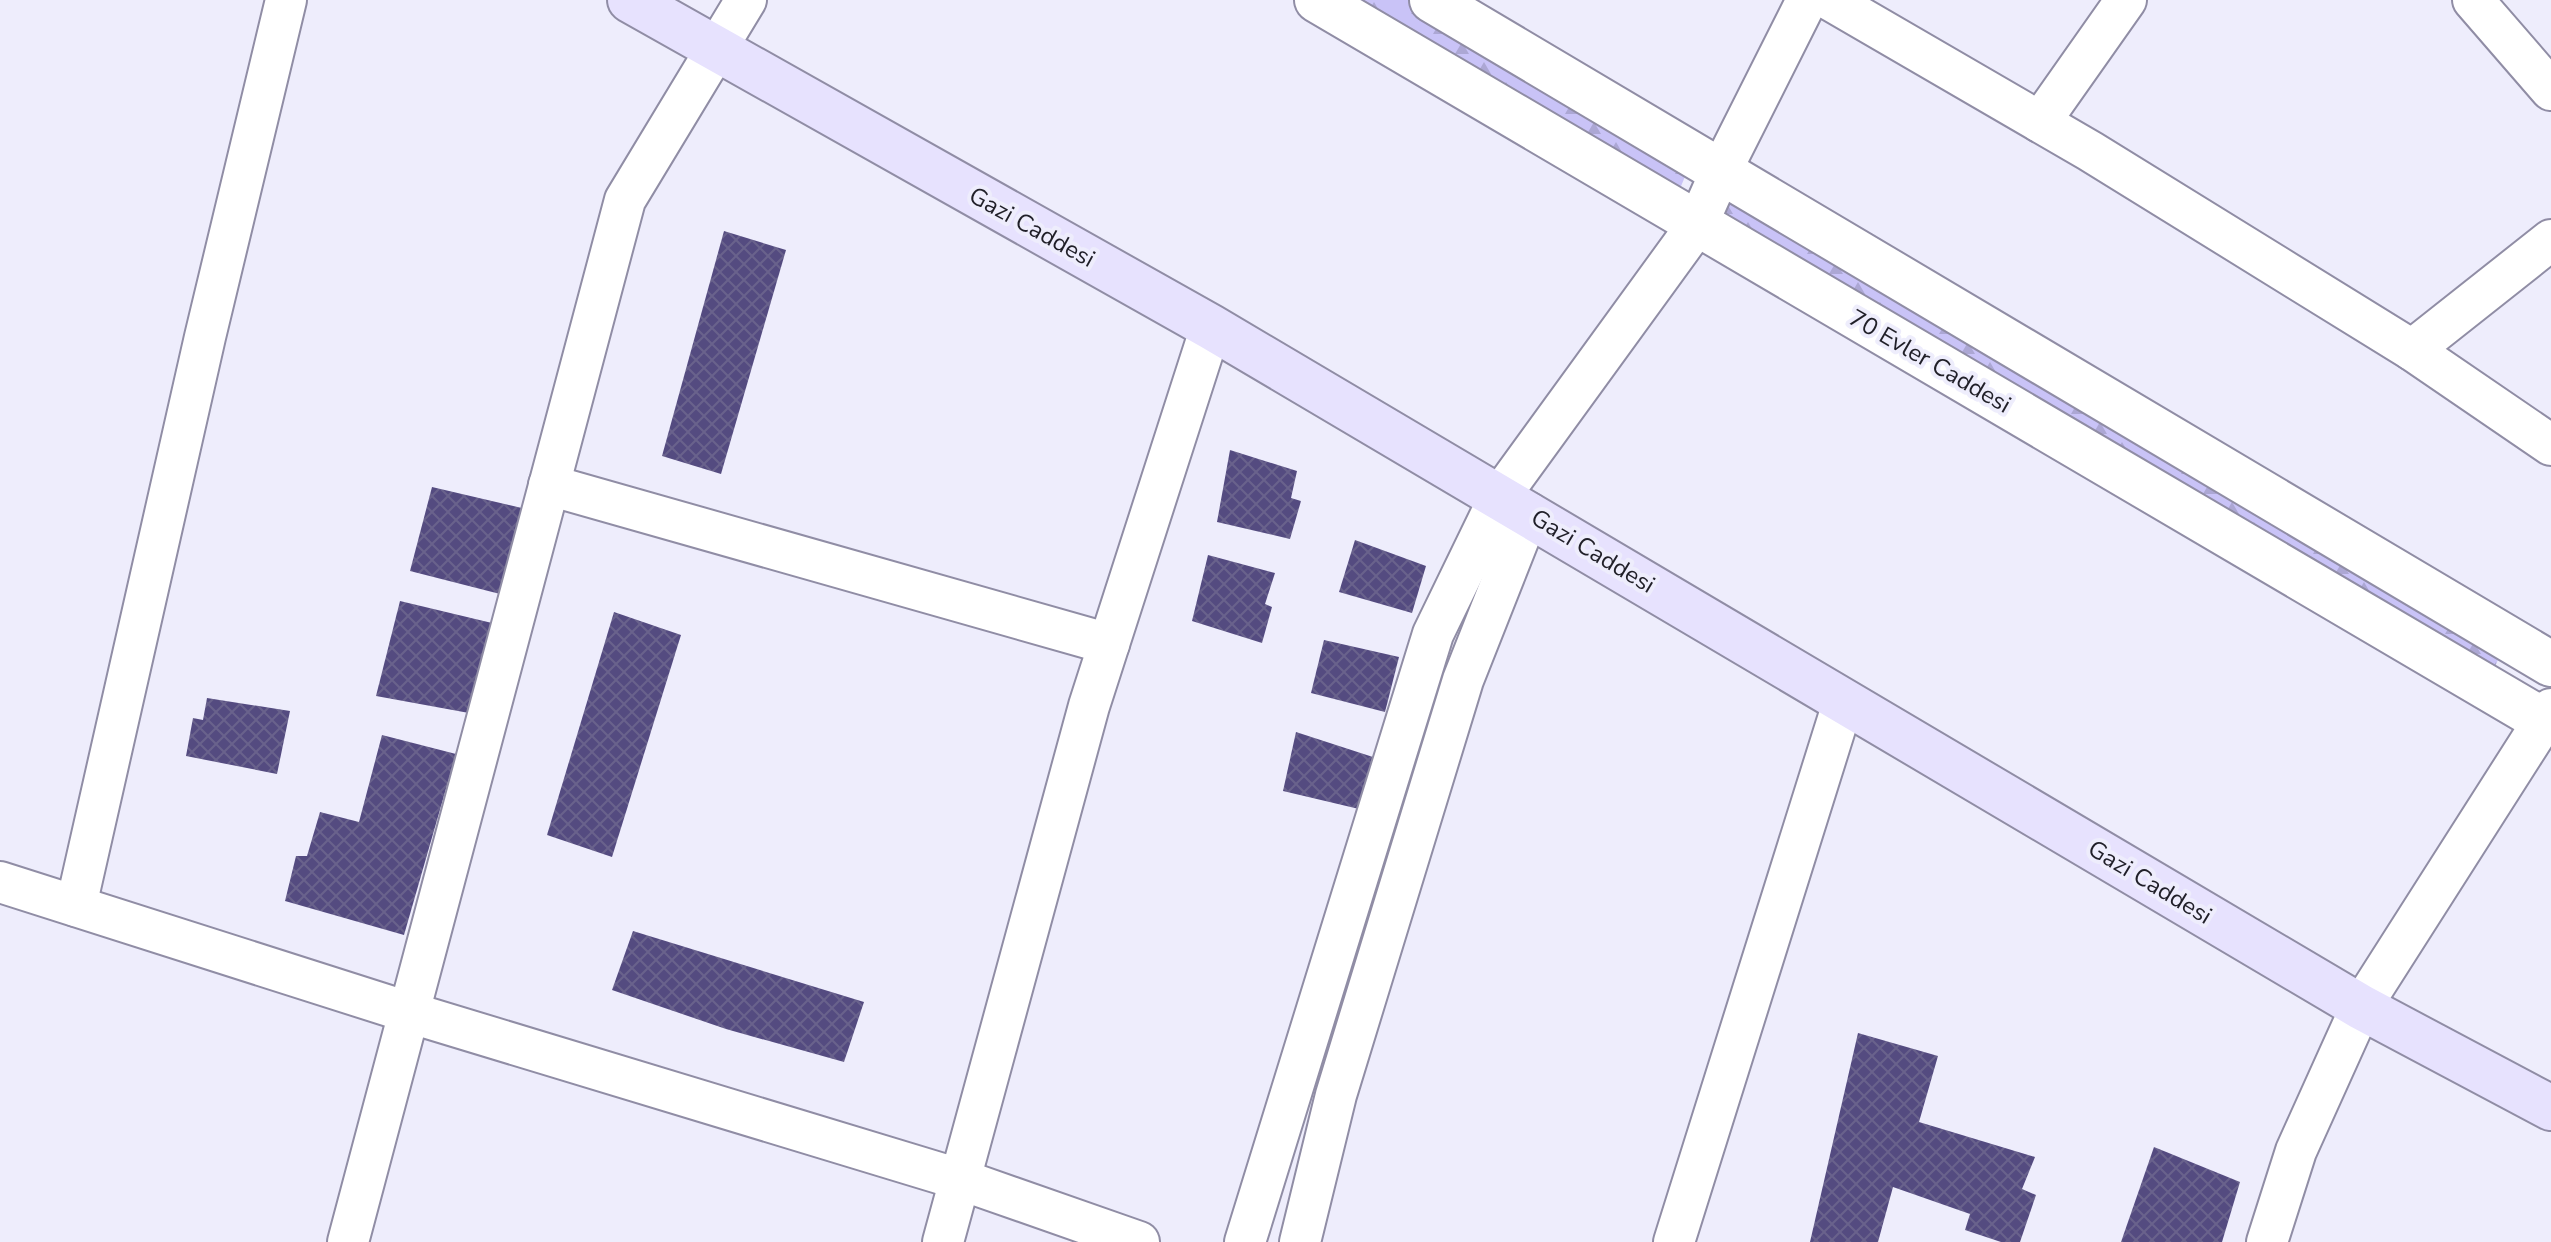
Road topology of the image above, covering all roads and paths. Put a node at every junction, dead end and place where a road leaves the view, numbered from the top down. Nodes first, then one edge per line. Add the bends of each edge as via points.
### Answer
1 (286, 0) edge
2 (630, 0) edge
3 (746, 0) edge
4 (1317, 0) edge
5 (1432, 0) edge
6 (1807, 0) edge
7 (1830, 0) edge
8 (2126, 0) edge
9 (2473, 0) edge
10 (716, 49) junction
11 (2551, 90) edge
12 (2040, 122) junction
13 (1721, 171) junction
14 (1697, 225) junction
15 (2551, 240) edge
16 (1211, 327) junction
17 (2412, 350) junction
18 (2551, 445) edge
19 (549, 485) junction
20 (1514, 504) junction
21 (1109, 644) junction
22 (2551, 664) edge
23 (1844, 700) junction
24 (2548, 715) edge
25 (0, 882) edge
26 (76, 906) junction
27 (2361, 1007) junction
28 (408, 1012) junction
29 (2551, 1108) edge
30 (962, 1180) junction
31 (348, 1242) edge
32 (943, 1242) edge
33 (1139, 1242) edge
34 (1245, 1242) edge
35 (1300, 1242) edge
36 (1674, 1242) edge
37 (2267, 1242) edge

1 - 26 street
2 - 10 main road, Gazi Caddesi
3 - 10 street
4 - 14 street, 70 Evler Caddesi
5 - 13 street
6 - 13 street
7 - 12 street
8 - 12 street
9 - 11 street
10 - 16 main road, Gazi Caddesi
10 - 19 street via 625,200
12 - 17 street
13 - 14 street
13 - 22 street
14 - 20 street
14 - 24 street, 70 Evler Caddesi
15 - 17 street
16 - 20 main road, Gazi Caddesi
16 - 21 street
17 - 18 street
19 - 21 street
19 - 28 street
20 - 23 main road, Gazi Caddesi
20 - 34 street via 1433,634
20 - 35 street via 1336,1095
21 - 30 street
23 - 27 main road, Gazi Caddesi
23 - 36 street
24 - 27 street
25 - 26 street
26 - 28 street
27 - 29 main road, Gazi Caddesi
27 - 37 street via 2296,1151
28 - 30 street
28 - 31 street
30 - 32 street
30 - 33 street

